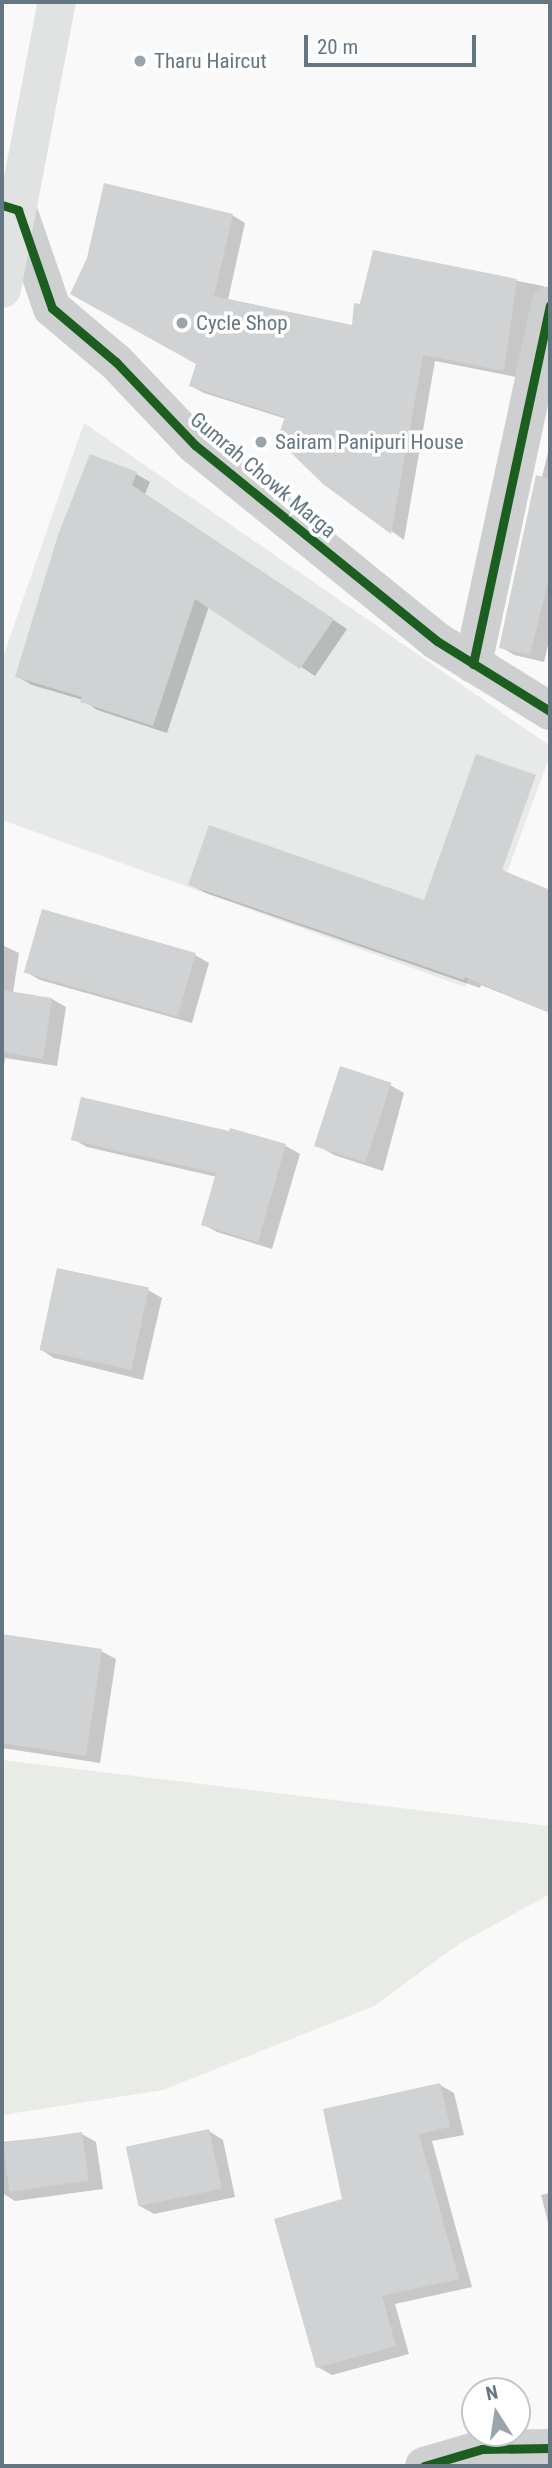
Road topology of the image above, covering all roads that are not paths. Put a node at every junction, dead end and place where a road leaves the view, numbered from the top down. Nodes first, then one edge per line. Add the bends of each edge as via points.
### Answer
1 (57, 2) edge
2 (10, 207) edge
3 (2, 289) edge
4 (550, 305) edge
5 (473, 664) junction
6 (550, 711) edge
7 (550, 2448) edge
8 (424, 2466) edge

1 - 2 main road
2 - 3 main road
2 - 5 street, Gumrah Chowk Marga via 52,307 116,362 195,444 437,641
4 - 5 street
5 - 6 street, Gumrah Chowk Marga
7 - 8 street via 482,2449

